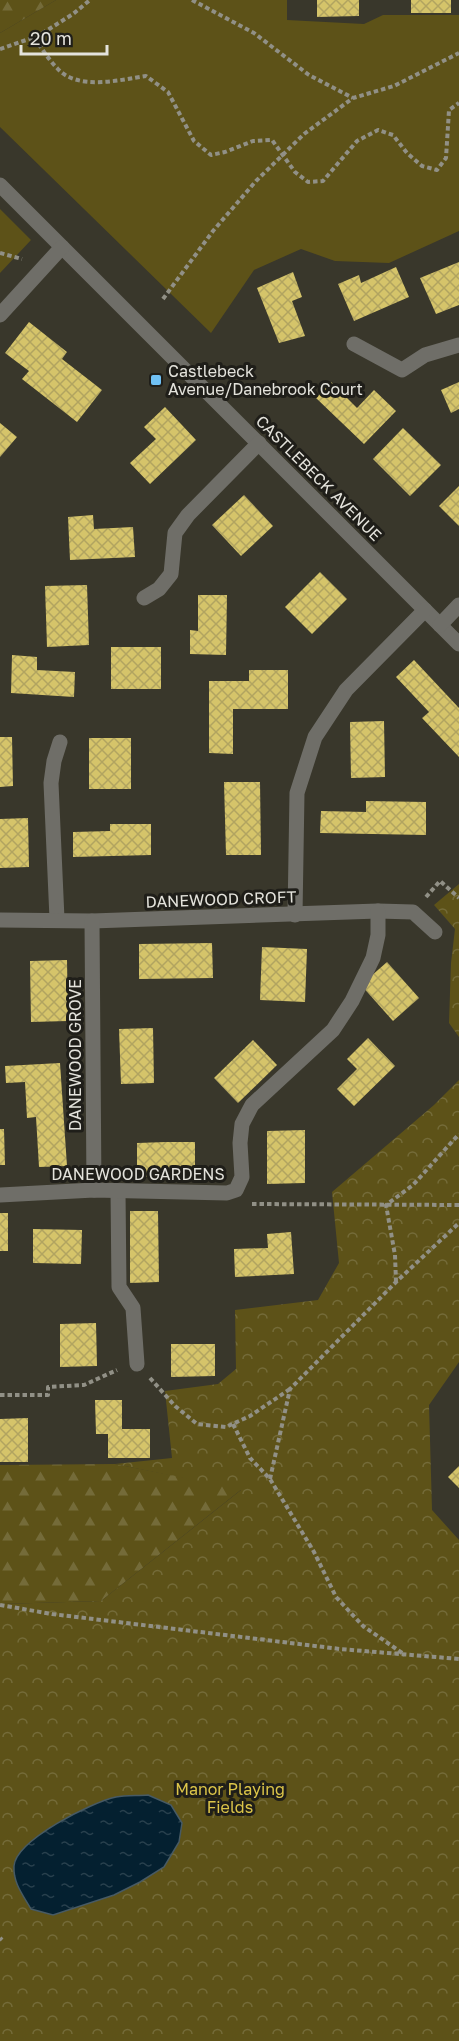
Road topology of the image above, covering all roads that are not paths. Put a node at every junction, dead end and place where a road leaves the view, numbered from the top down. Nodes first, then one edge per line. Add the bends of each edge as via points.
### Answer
1 (0, 185) edge
2 (62, 247) junction
3 (0, 315) edge
4 (354, 344) dead end
5 (459, 345) edge
6 (259, 443) junction
7 (144, 598) dead end
8 (459, 605) edge
9 (425, 610) junction
10 (440, 625) junction
11 (459, 644) edge
12 (60, 742) dead end
13 (378, 911) junction
14 (295, 915) junction
15 (0, 920) edge
16 (57, 920) junction
17 (92, 921) junction
18 (435, 932) dead end
19 (94, 1190) junction
20 (118, 1191) junction
21 (0, 1196) edge
22 (137, 1364) road end

1 - 2 street, CASTLEBECK AVENUE
2 - 3 street
2 - 6 street, CASTLEBECK AVENUE
4 - 5 street via 402,370 425,355
6 - 7 street via 188,514 175,534 171,574 159,589
6 - 9 street, CASTLEBECK AVENUE
8 - 10 street
9 - 10 street, CASTLEBECK AVENUE
9 - 14 street via 346,690 315,737 297,793
10 - 11 street, CASTLEBECK AVENUE
12 - 16 street via 51,783
13 - 14 street, DANEWOOD CROFT
13 - 18 street, DANEWOOD CROFT via 412,912
13 - 20 street, DANEWOOD GARDENS via 373,958 352,1001 333,1030 252,1105 242,1124 242,1177 236,1190
14 - 17 street, DANEWOOD CROFT
15 - 16 street, DANEWOOD CROFT
16 - 17 street, DANEWOOD CROFT
17 - 19 street, DANEWOOD GROVE
19 - 20 street, DANEWOOD GARDENS
19 - 21 street, DANEWOOD GARDENS
20 - 22 street via 119,1287 133,1308

